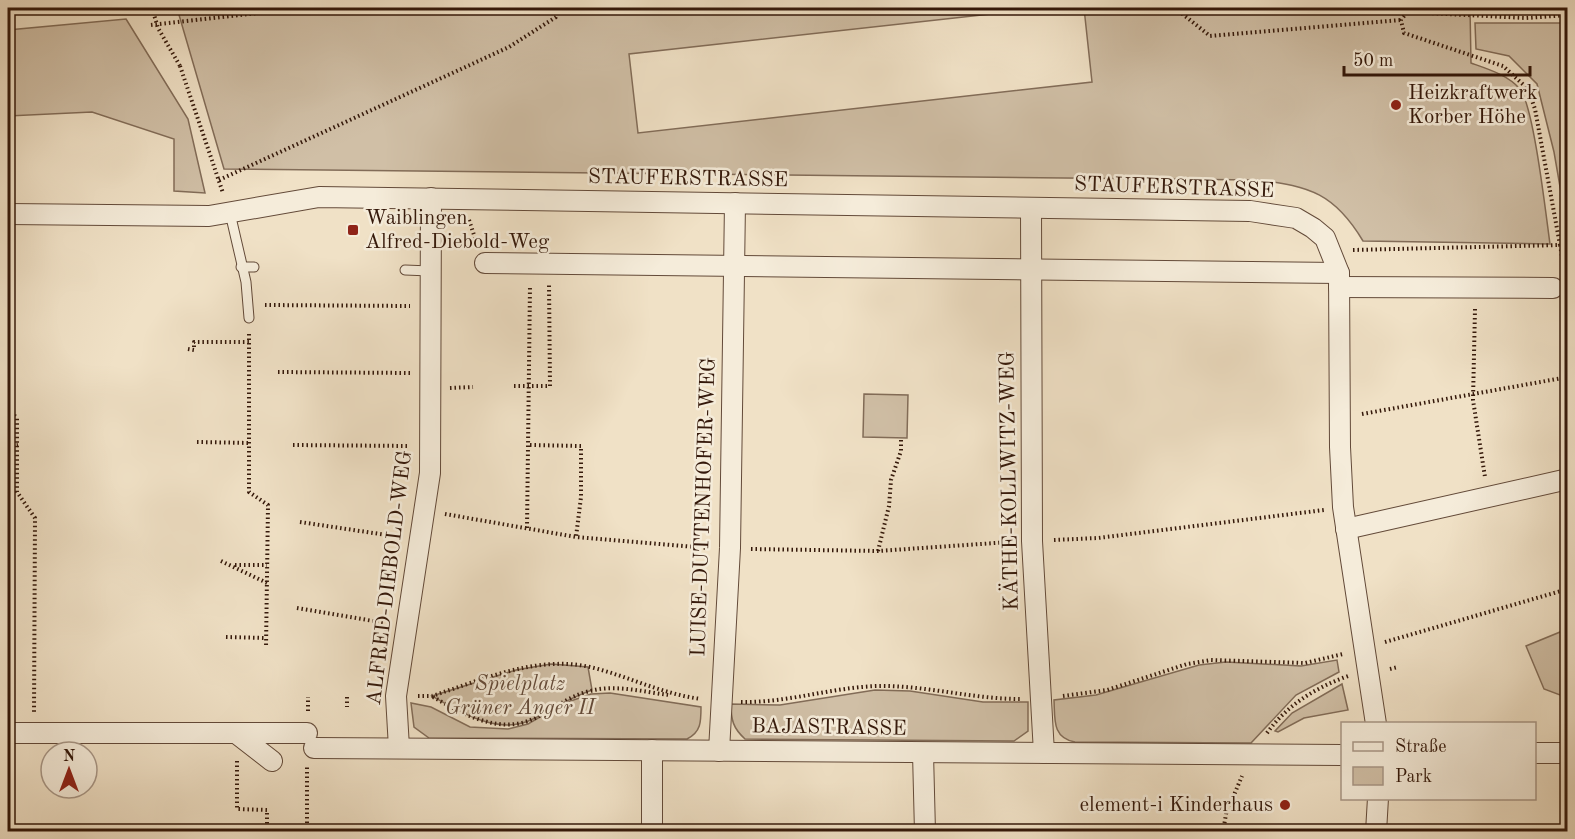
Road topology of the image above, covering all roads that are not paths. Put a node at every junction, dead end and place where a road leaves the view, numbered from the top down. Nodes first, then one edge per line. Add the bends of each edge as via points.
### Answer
1 (430, 198) junction
2 (735, 203) junction
3 (1031, 208) junction
4 (230, 213) junction
5 (8, 214) edge
6 (485, 263) dead end
7 (735, 266) junction
8 (241, 267) junction
9 (254, 267) dead end
10 (1031, 268) junction
11 (405, 270) dead end
12 (430, 271) junction
13 (1339, 280) junction
14 (1553, 288) dead end
15 (249, 318) road end
16 (1568, 479) edge
17 (1346, 529) junction
18 (1376, 722) edge
19 (8, 733) edge
20 (236, 733) junction
21 (399, 748) junction
22 (652, 750) junction
23 (719, 751) junction
24 (922, 753) junction
25 (1044, 753) junction
26 (1536, 753) edge
27 (1568, 753) edge
28 (1341, 755) edge
29 (272, 761) dead end
30 (1378, 800) edge
31 (652, 831) edge
32 (925, 831) edge
33 (1376, 831) edge

1 - 2 street, STAUFERSTRASSE
1 - 4 street, STAUFERSTRASSE via 319,197
1 - 12 street, ALFRED-DIEBOLD-WEG
2 - 3 street, STAUFERSTRASSE
2 - 7 street, LUISE-DUTTENHOFER-WEG
3 - 10 street, KÄTHE-KOLLWITZ-WEG
3 - 13 street, STAUFERSTRASSE via 1275,213 1296,218 1325,238
4 - 5 street, STAUFERSTRASSE
4 - 8 lane
6 - 7 street
7 - 10 street
7 - 23 street, LUISE-DUTTENHOFER-WEG via 730,548
8 - 9 lane
8 - 15 lane
10 - 13 street
10 - 25 street, KÄTHE-KOLLWITZ-WEG via 1032,541
11 - 12 lane
12 - 21 street, ALFRED-DIEBOLD-WEG via 426,511 396,696
13 - 14 street
13 - 17 street, STAUFERSTRASSE via 1340,447
16 - 17 street
17 - 18 street, STAUFERSTRASSE
19 - 20 street, BAJASTRASSE
20 - 21 street, BAJASTRASSE
20 - 29 street
21 - 22 street, BAJASTRASSE
22 - 23 street, BAJASTRASSE
22 - 31 street
23 - 24 street, BAJASTRASSE
24 - 25 street, BAJASTRASSE
24 - 32 street
25 - 28 street, BAJASTRASSE
26 - 27 street
30 - 33 street

